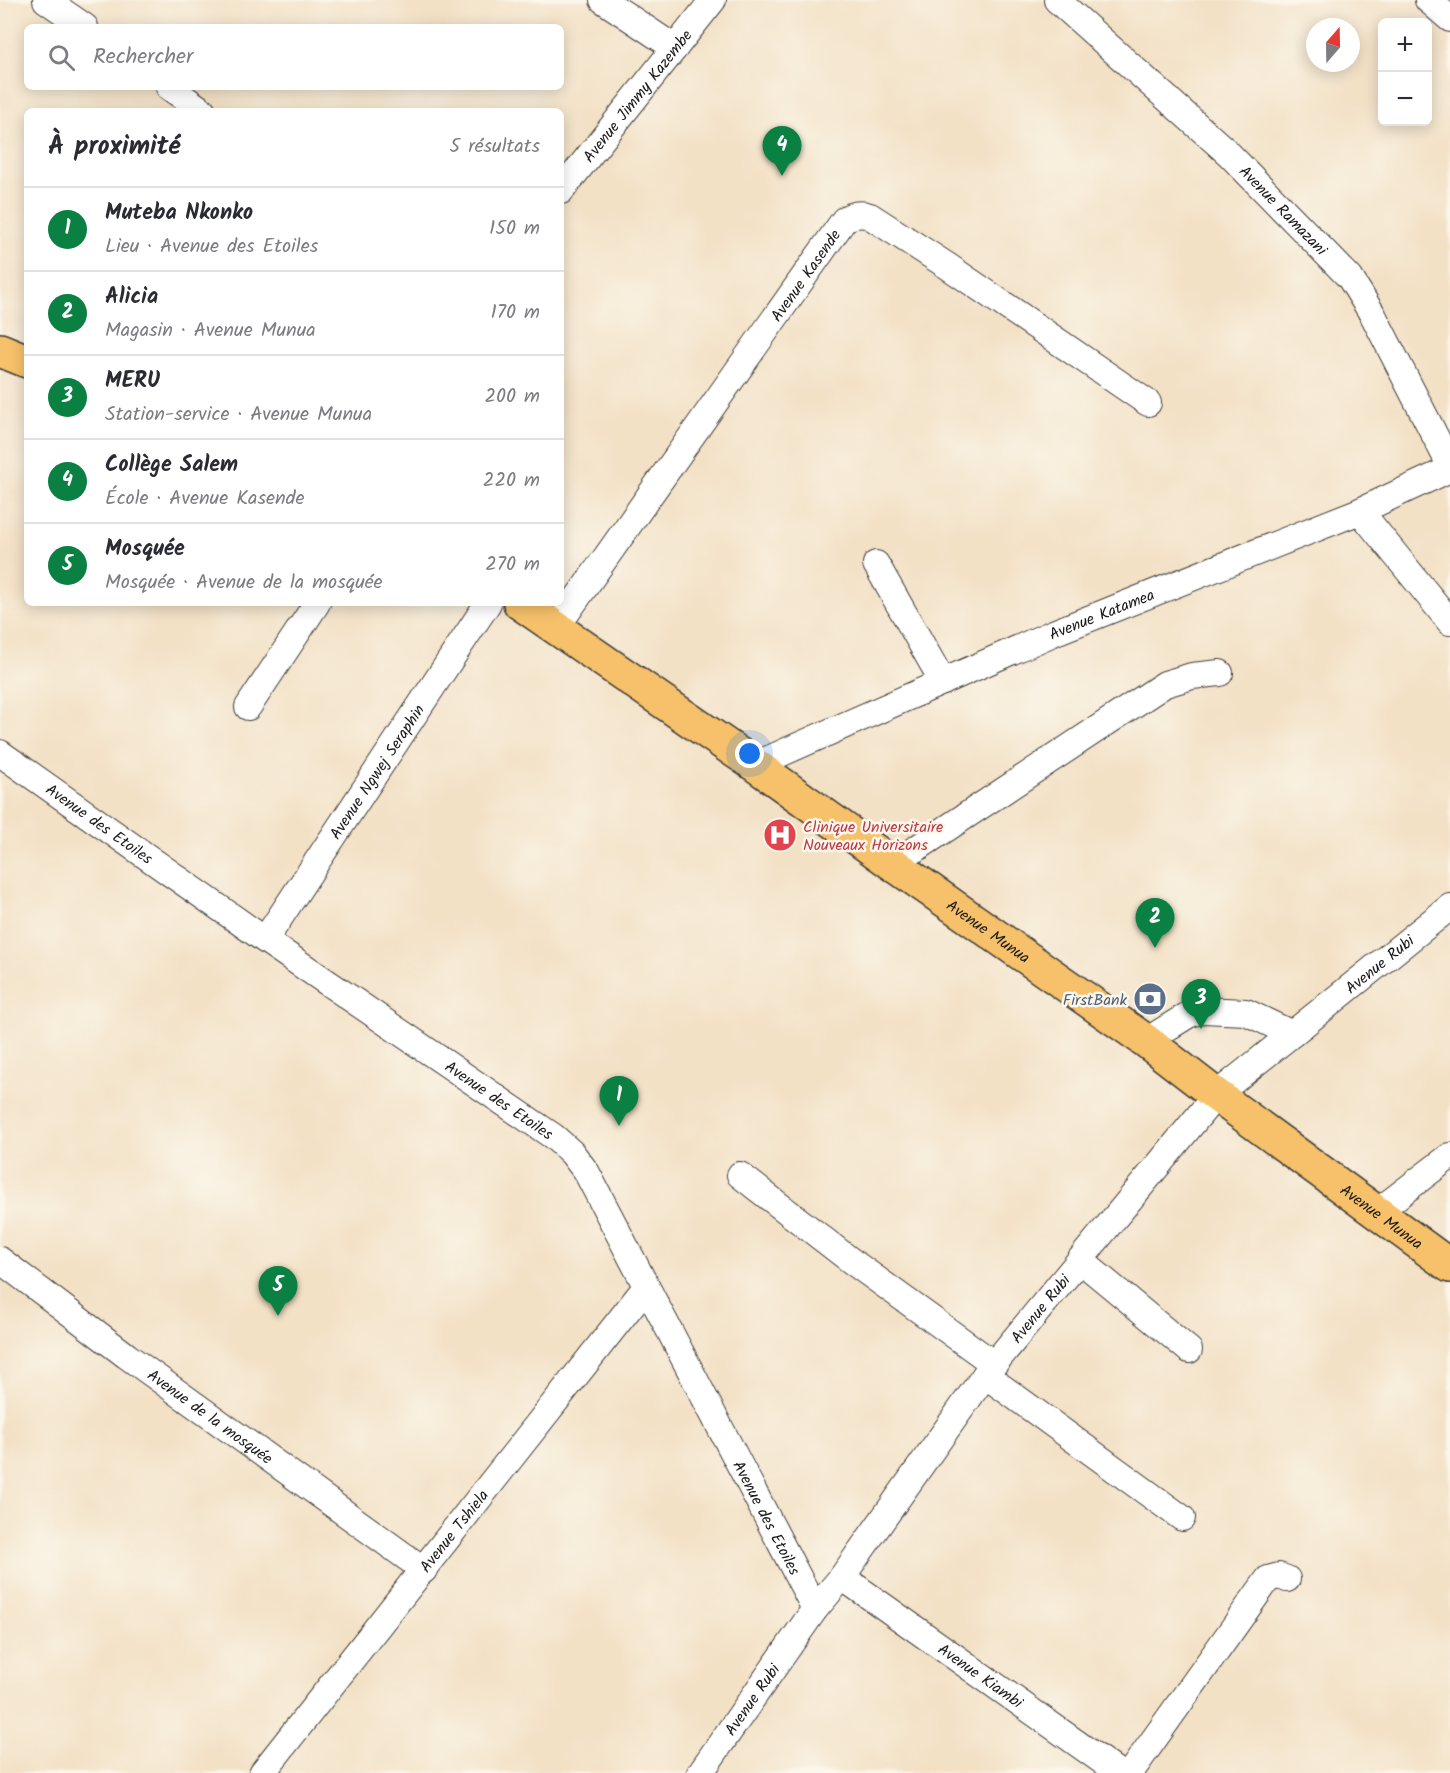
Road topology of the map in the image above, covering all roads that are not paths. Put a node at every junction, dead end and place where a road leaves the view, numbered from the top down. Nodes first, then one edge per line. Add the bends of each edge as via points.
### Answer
1 (46, 0) edge
2 (603, 0) edge
3 (713, 0) edge
4 (1057, 0) edge
5 (1428, 0) edge
6 (1450, 19) edge
7 (81, 24) edge
8 (675, 48) junction
9 (173, 90) edge
10 (197, 108) edge
11 (564, 187) edge
12 (0, 350) edge
13 (24, 360) edge
14 (1148, 403) dead end
15 (1450, 467) edge
16 (1360, 511) junction
17 (876, 564) dead end
18 (315, 606) edge
19 (486, 606) edge
20 (524, 606) edge
21 (1450, 622) edge
22 (556, 628) junction
23 (1220, 673) dead end
24 (943, 682) junction
25 (248, 707) dead end
26 (0, 753) edge
27 (755, 765) junction
28 (892, 864) junction
29 (1450, 907) edge
30 (265, 940) junction
31 (1292, 1034) junction
32 (1146, 1041) junction
33 (1216, 1095) junction
34 (1450, 1156) edge
35 (740, 1175) dead end
36 (1377, 1212) junction
37 (0, 1260) edge
38 (1080, 1260) junction
39 (1450, 1266) edge
40 (646, 1287) junction
41 (1189, 1350) dead end
42 (989, 1370) junction
43 (1182, 1518) dead end
44 (424, 1570) junction
45 (842, 1577) junction
46 (1287, 1579) dead end
47 (815, 1609) junction
48 (262, 1773) edge
49 (700, 1773) edge
50 (1119, 1773) edge
51 (1130, 1773) edge

1 - 7 street
2 - 8 street
3 - 8 street, Avenue Jimmy Kazembe
4 - 15 street, Avenue Ramazani via 1228,153 1350,278 1373,315
5 - 6 street
8 - 11 street, Avenue Jimmy Kazembe
9 - 10 street
12 - 13 main road
14 - 22 street, Avenue Kasende via 870,216 852,215 844,220
15 - 16 street, Avenue Katamea
16 - 21 street
16 - 24 street, Avenue Katamea via 1053,633
17 - 24 street
18 - 25 street
19 - 30 street, Avenue Ngwej Seraphin
20 - 22 main road, Avenue Munua
22 - 27 main road, Avenue Munua
23 - 28 street via 1165,684
24 - 27 street, Avenue Katamea
26 - 30 street, Avenue des Etoiles
27 - 28 main road, Avenue Munua
28 - 32 main road, Avenue Munua
29 - 31 street, Avenue Rubi
30 - 40 street, Avenue des Etoiles via 572,1153
31 - 32 street via 1246,1012 1203,1010
31 - 33 street, Avenue Rubi
32 - 33 main road, Avenue Munua
33 - 36 main road, Avenue Munua
33 - 38 street, Avenue Rubi
34 - 36 street
35 - 42 street
36 - 39 main road, Avenue Munua
37 - 44 street, Avenue de la mosquée
38 - 41 street
38 - 42 street, Avenue Rubi
40 - 44 street, Avenue Tshiela
40 - 47 street, Avenue des Etoiles
42 - 43 street
42 - 45 street, Avenue Rubi
44 - 48 street, Avenue Tshiela
45 - 47 street, Avenue Rubi
45 - 50 street, Avenue Kiambi
46 - 51 street via 1268,1579
47 - 49 street, Avenue Rubi

